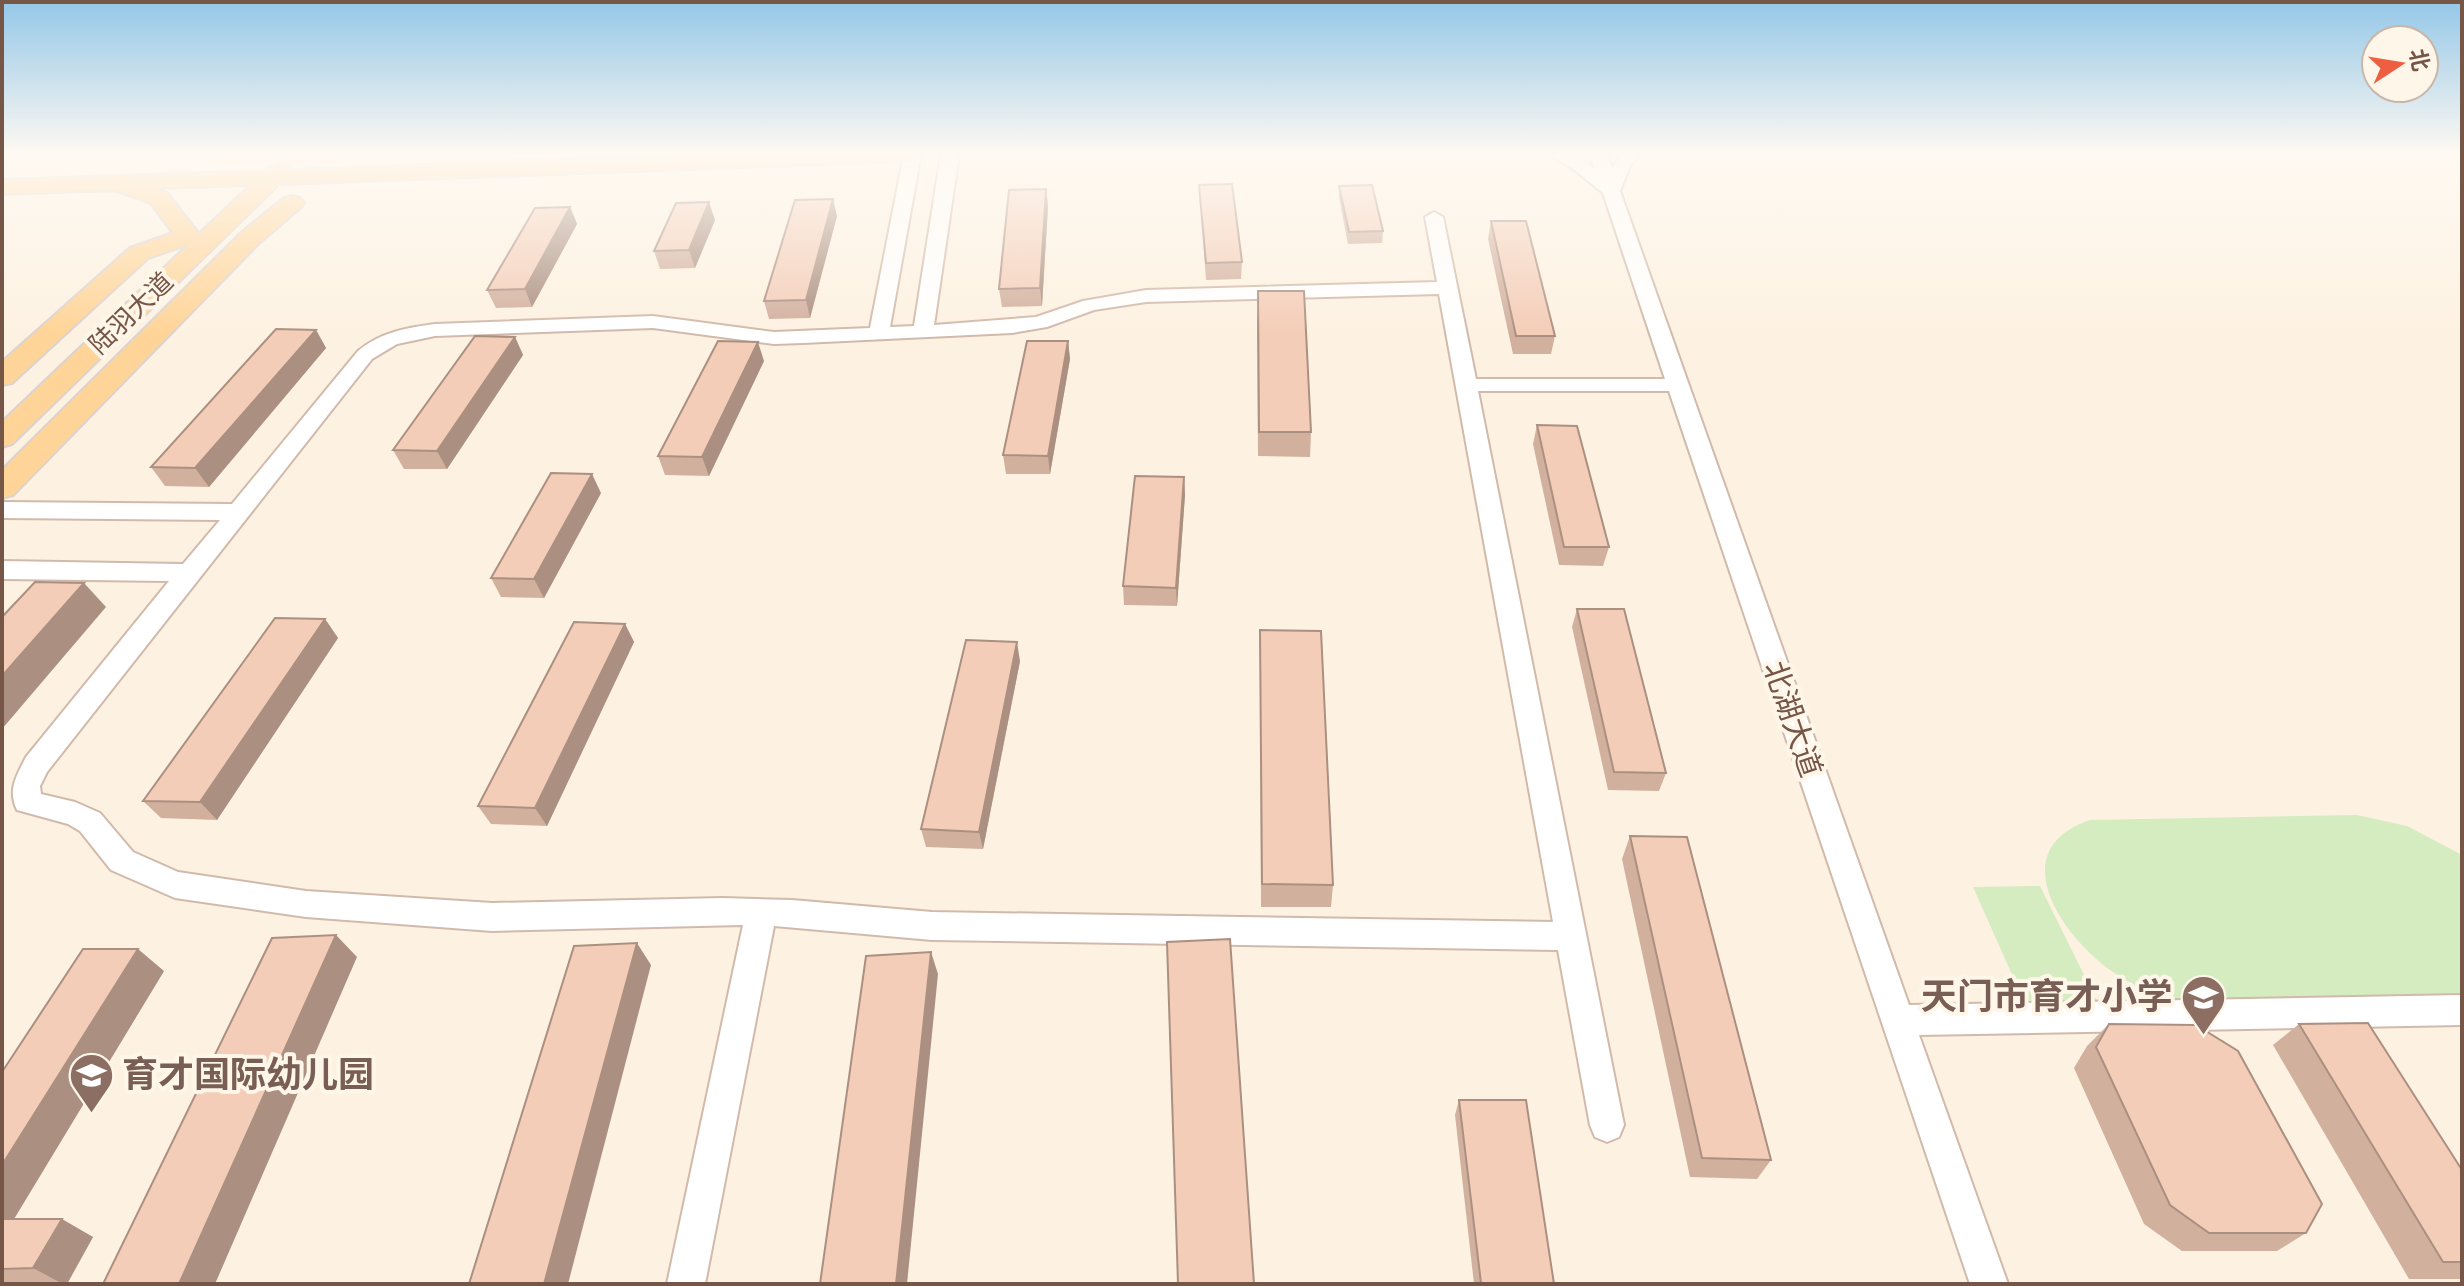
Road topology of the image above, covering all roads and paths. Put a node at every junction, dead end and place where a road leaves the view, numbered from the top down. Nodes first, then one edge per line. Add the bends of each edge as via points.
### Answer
1 (177, 214) edge
2 (222, 214) edge
3 (260, 214) edge
4 (279, 214) edge
5 (900, 214) edge
6 (941, 214) edge
7 (1619, 214) edge
8 (1434, 217) dead end
9 (200, 235) junction
10 (1448, 288) junction
11 (923, 331) junction
12 (879, 333) junction
13 (2, 377) edge
14 (1466, 385) junction
15 (1678, 385) junction
16 (2, 411) edge
17 (2, 438) edge
18 (2, 488) edge
19 (2, 510) edge
20 (239, 512) junction
21 (2, 570) edge
22 (190, 573) junction
23 (761, 912) junction
24 (1571, 936) junction
25 (2462, 1010) edge
26 (1897, 1020) junction
27 (1607, 1125) dead end
28 (686, 1284) edge
29 (1989, 1284) edge

1 - 9 main road
2 - 9 main road, 陆羽大道
3 - 9 main road
4 - 18 main road
5 - 12 street
6 - 11 street
7 - 15 street, 北湖大道
8 - 10 street
9 - 13 main road via 139,253
9 - 16 main road, 陆羽大道
9 - 17 main road, 陆羽大道
10 - 11 street via 1146,296 1090,305 1040,323
10 - 14 street
11 - 12 street
12 - 20 street via 774,338 653,322 399,335 365,355
14 - 15 street
14 - 24 street
15 - 26 street, 北湖大道
19 - 20 street
20 - 22 street
21 - 22 street
22 - 23 street via 36,765 26,786 27,802 90,822 122,861 175,885 420,914
23 - 24 street via 1022,929
23 - 28 street
24 - 27 street
25 - 26 street
26 - 29 street, 北湖大道

